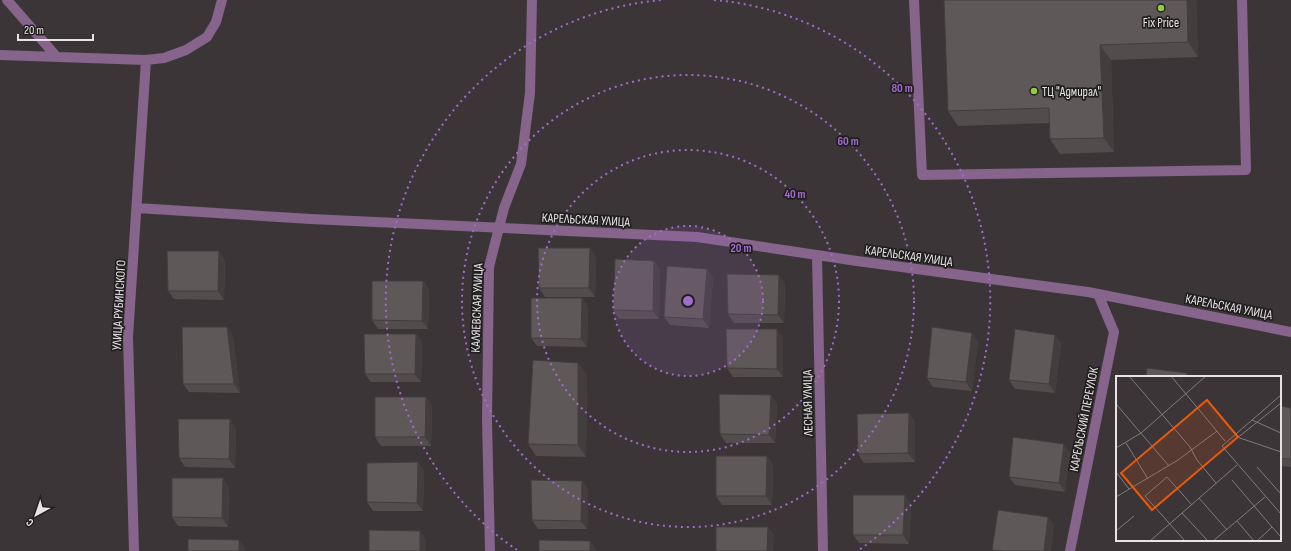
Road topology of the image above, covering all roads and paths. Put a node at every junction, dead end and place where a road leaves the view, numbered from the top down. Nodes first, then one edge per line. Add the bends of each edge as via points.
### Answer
1 (7, 0) edge
2 (222, 0) edge
3 (532, 0) edge
4 (914, 0) edge
5 (1242, 0) edge
6 (0, 55) edge
7 (56, 56) junction
8 (146, 60) junction
9 (136, 208) junction
10 (818, 255) junction
11 (1098, 294) junction
12 (1291, 332) edge
13 (134, 551) edge
14 (490, 551) edge
15 (823, 551) edge
16 (1070, 551) edge

1 - 7 street
2 - 8 street via 216,22 208,37 186,50 164,58
3 - 14 street, КАЛЯЕВСКАЯ УЛИЦА via 530,93 521,164 504,208 489,267 486,420
4 - 5 street via 922,175 1246,170
6 - 7 street
7 - 8 street
8 - 9 street, УЛИЦА РУБИНСКОГО
9 - 10 street, КАРЕЛЬСКАЯ УЛИЦА via 697,237
9 - 13 street, УЛИЦА РУБИНСКОГО via 128,337
10 - 11 street, КАРЕЛЬСКАЯ УЛИЦА
10 - 15 street, ЛЕСНАЯ УЛИЦА
11 - 12 street, КАРЕЛЬСКАЯ УЛИЦА
11 - 16 street, КАРЕЛЬСКИЙ ПЕРЕУЛОК via 1114,332

